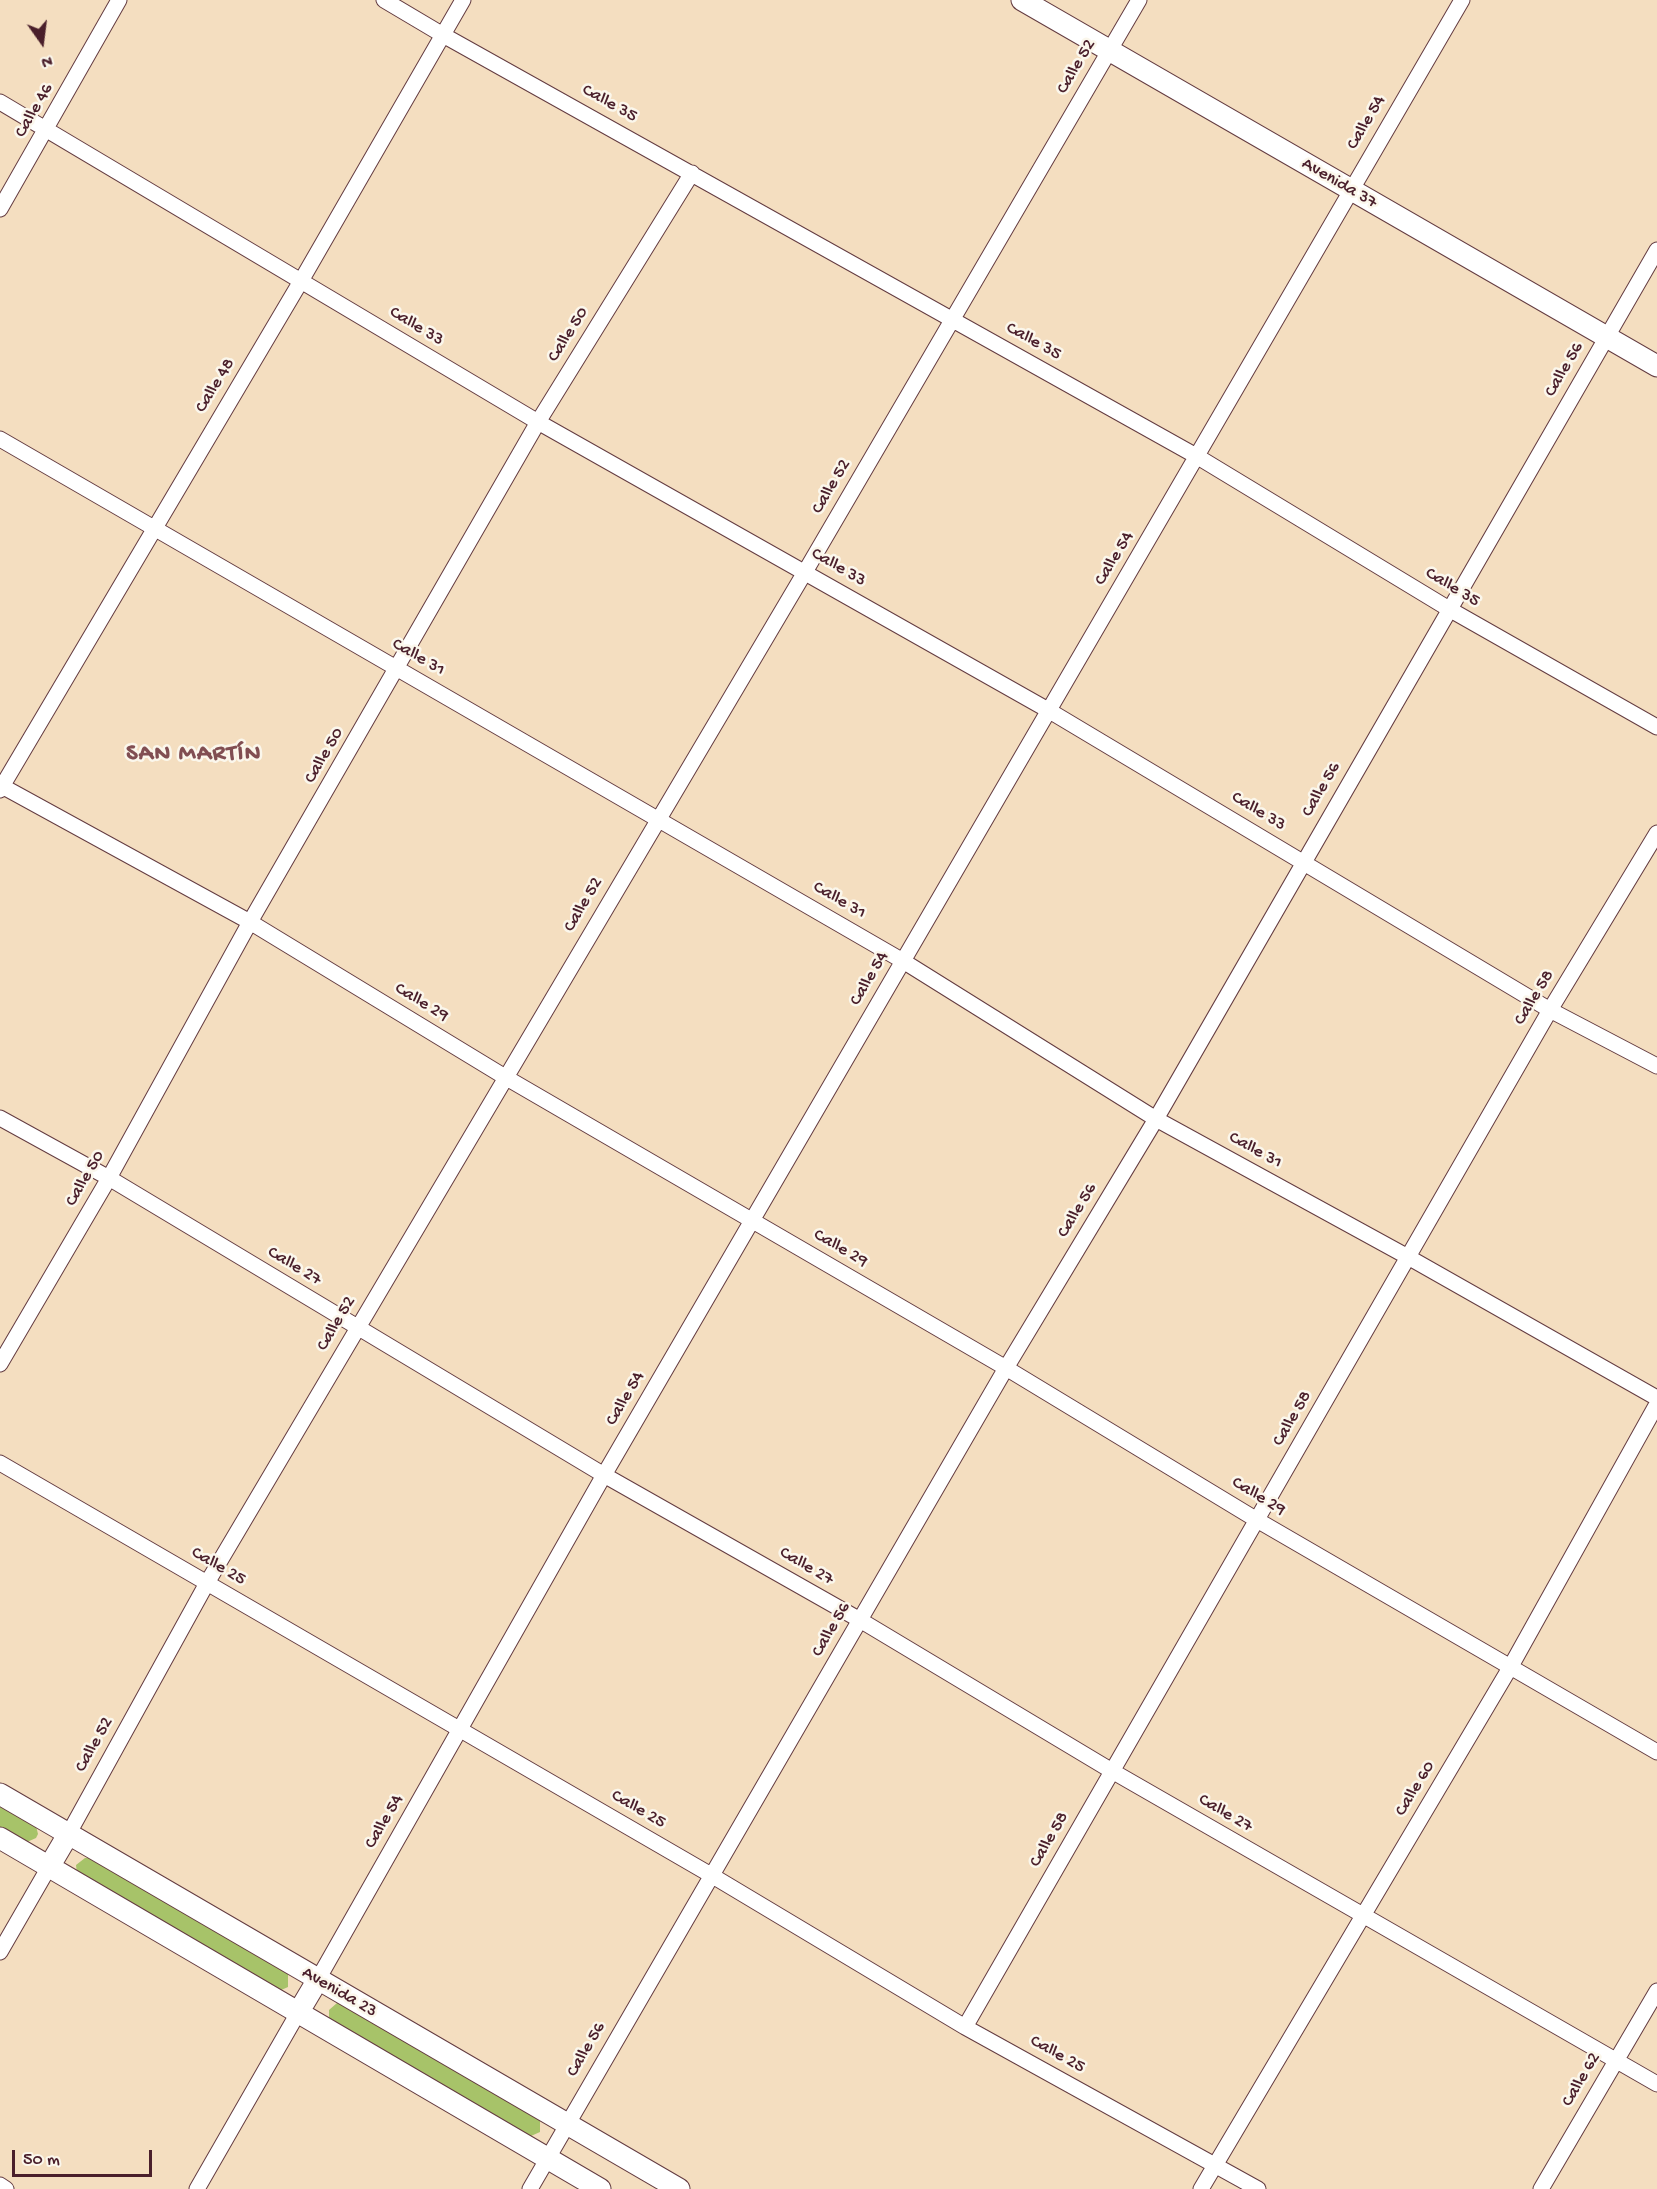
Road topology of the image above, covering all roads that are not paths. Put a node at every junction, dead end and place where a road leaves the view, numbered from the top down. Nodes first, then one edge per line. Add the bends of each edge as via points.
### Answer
1 (119, 0) edge
2 (384, 0) edge
3 (463, 0) edge
4 (1022, 0) edge
5 (1139, 0) edge
6 (1462, 0) edge
7 (442, 35) junction
8 (1109, 51) junction
9 (0, 102) edge
10 (47, 130) junction
11 (692, 173) junction
12 (1351, 190) junction
13 (0, 209) edge
14 (1657, 250) edge
15 (301, 281) junction
16 (952, 319) junction
17 (1606, 338) junction
18 (1657, 366) edge
19 (538, 422) junction
20 (0, 439) edge
21 (1198, 457) junction
22 (155, 526) junction
23 (805, 572) junction
24 (1449, 609) junction
25 (398, 669) junction
26 (1048, 710) junction
27 (1657, 727) edge
28 (1, 787) edge
29 (658, 818) junction
30 (1657, 833) edge
31 (1303, 861) junction
32 (250, 922) junction
33 (903, 961) junction
34 (1550, 1010) junction
35 (1657, 1066) edge
36 (505, 1077) junction
37 (0, 1118) edge
38 (1156, 1119) junction
39 (109, 1178) junction
40 (752, 1221) junction
41 (1408, 1257) junction
42 (357, 1329) junction
43 (0, 1364) edge
44 (1006, 1368) junction
45 (1657, 1398) edge
46 (1657, 1404) edge
47 (0, 1463) edge
48 (604, 1475) junction
49 (1257, 1520) junction
50 (207, 1583) junction
51 (860, 1620) junction
52 (1511, 1666) junction
53 (460, 1730) junction
54 (1657, 1752) edge
55 (1112, 1771) junction
56 (0, 1794) edge
57 (69, 1833) junction
58 (0, 1838) edge
59 (50, 1867) junction
60 (711, 1875) junction
61 (1364, 1916) junction
62 (0, 1952) edge
63 (317, 1980) junction
64 (1657, 1991) edge
65 (298, 2013) junction
66 (965, 2027) junction
67 (1616, 2061) junction
68 (1657, 2084) edge
69 (567, 2124) junction
70 (547, 2158) junction
71 (1216, 2164) junction
72 (0, 2185) edge
73 (6, 2189) edge
74 (196, 2189) edge
75 (530, 2189) edge
76 (600, 2189) edge
77 (679, 2189) edge
78 (1201, 2189) edge
79 (1258, 2189) edge
80 (1541, 2189) edge

1 - 10 street, Calle 46
2 - 7 street, Calle 35
3 - 7 street, Calle 48
4 - 8 main road, Avenida 37
5 - 8 street, Calle 52
6 - 12 street, Calle 54
7 - 11 street, Calle 35
7 - 15 street, Calle 48
8 - 12 main road, Avenida 37
8 - 16 street, Calle 52
9 - 10 street, Calle 33
10 - 13 street, Calle 46
10 - 15 street, Calle 33
11 - 16 street, Calle 35
11 - 19 street, Calle 50
12 - 17 main road, Avenida 37
12 - 21 street, Calle 54
14 - 17 street, Calle 56
15 - 19 street, Calle 33
15 - 22 street, Calle 48
16 - 21 street, Calle 35
16 - 23 street, Calle 52
17 - 18 main road, Avenida 37
17 - 24 street, Calle 56
19 - 23 street, Calle 33
19 - 25 street, Calle 50
20 - 22 street, Calle 31
21 - 24 street, Calle 35
21 - 26 street, Calle 54
22 - 25 street, Calle 31
22 - 28 street, Calle 48
23 - 26 street, Calle 33
23 - 29 street, Calle 52
24 - 27 street, Calle 35
24 - 31 street, Calle 56
25 - 29 street, Calle 31
25 - 32 street, Calle 50
26 - 31 street, Calle 33
26 - 33 street, Calle 54
28 - 32 street, Calle 29
29 - 33 street, Calle 31
29 - 36 street, Calle 52
30 - 34 street, Calle 58
31 - 34 street, Calle 33
31 - 38 street, Calle 56
32 - 36 street, Calle 29
32 - 39 street, Calle 50
33 - 38 street, Calle 31
33 - 40 street, Calle 54
34 - 35 street, Calle 33
34 - 41 street, Calle 58
36 - 40 street, Calle 29
36 - 42 street, Calle 52
37 - 39 street, Calle 27
38 - 41 street, Calle 31
38 - 44 street, Calle 56
39 - 42 street, Calle 27
39 - 43 street, Calle 50
40 - 44 street, Calle 29
40 - 48 street, Calle 54
41 - 45 street, Calle 31
41 - 49 street, Calle 58
42 - 48 street, Calle 27
42 - 50 street, Calle 52
44 - 49 street, Calle 29
44 - 51 street, Calle 56
46 - 52 street, Calle 60
47 - 50 street, Calle 25
48 - 51 street, Calle 27
48 - 53 street, Calle 54
49 - 52 street, Calle 29
49 - 55 street, Calle 58
50 - 53 street, Calle 25
50 - 57 street, Calle 52
51 - 55 street, Calle 27
51 - 60 street, Calle 56
52 - 54 street, Calle 29
52 - 61 street, Calle 60
53 - 60 street, Calle 25
53 - 63 street, Calle 54
55 - 61 street, Calle 27
55 - 66 street, Calle 58
56 - 57 main road, Avenida 23
57 - 59 main road
57 - 63 main road, Avenida 23
58 - 59 main road, Avenida 23
59 - 62 street
59 - 65 main road, Avenida 23
60 - 66 street, Calle 25
60 - 69 street, Calle 56
61 - 67 street, Calle 27
61 - 71 street, Calle 60
63 - 65 main road
63 - 69 main road, Avenida 23
64 - 67 street, Calle 62
65 - 70 main road, Avenida 23
65 - 74 street
66 - 71 street, Calle 25
67 - 68 street, Calle 27
67 - 80 street, Calle 62
69 - 70 street, Calle 56
69 - 77 main road, Avenida 23
70 - 75 street, Calle 56
70 - 76 main road, Avenida 23
71 - 78 street, Calle 60
71 - 79 street, Calle 25
72 - 73 street

